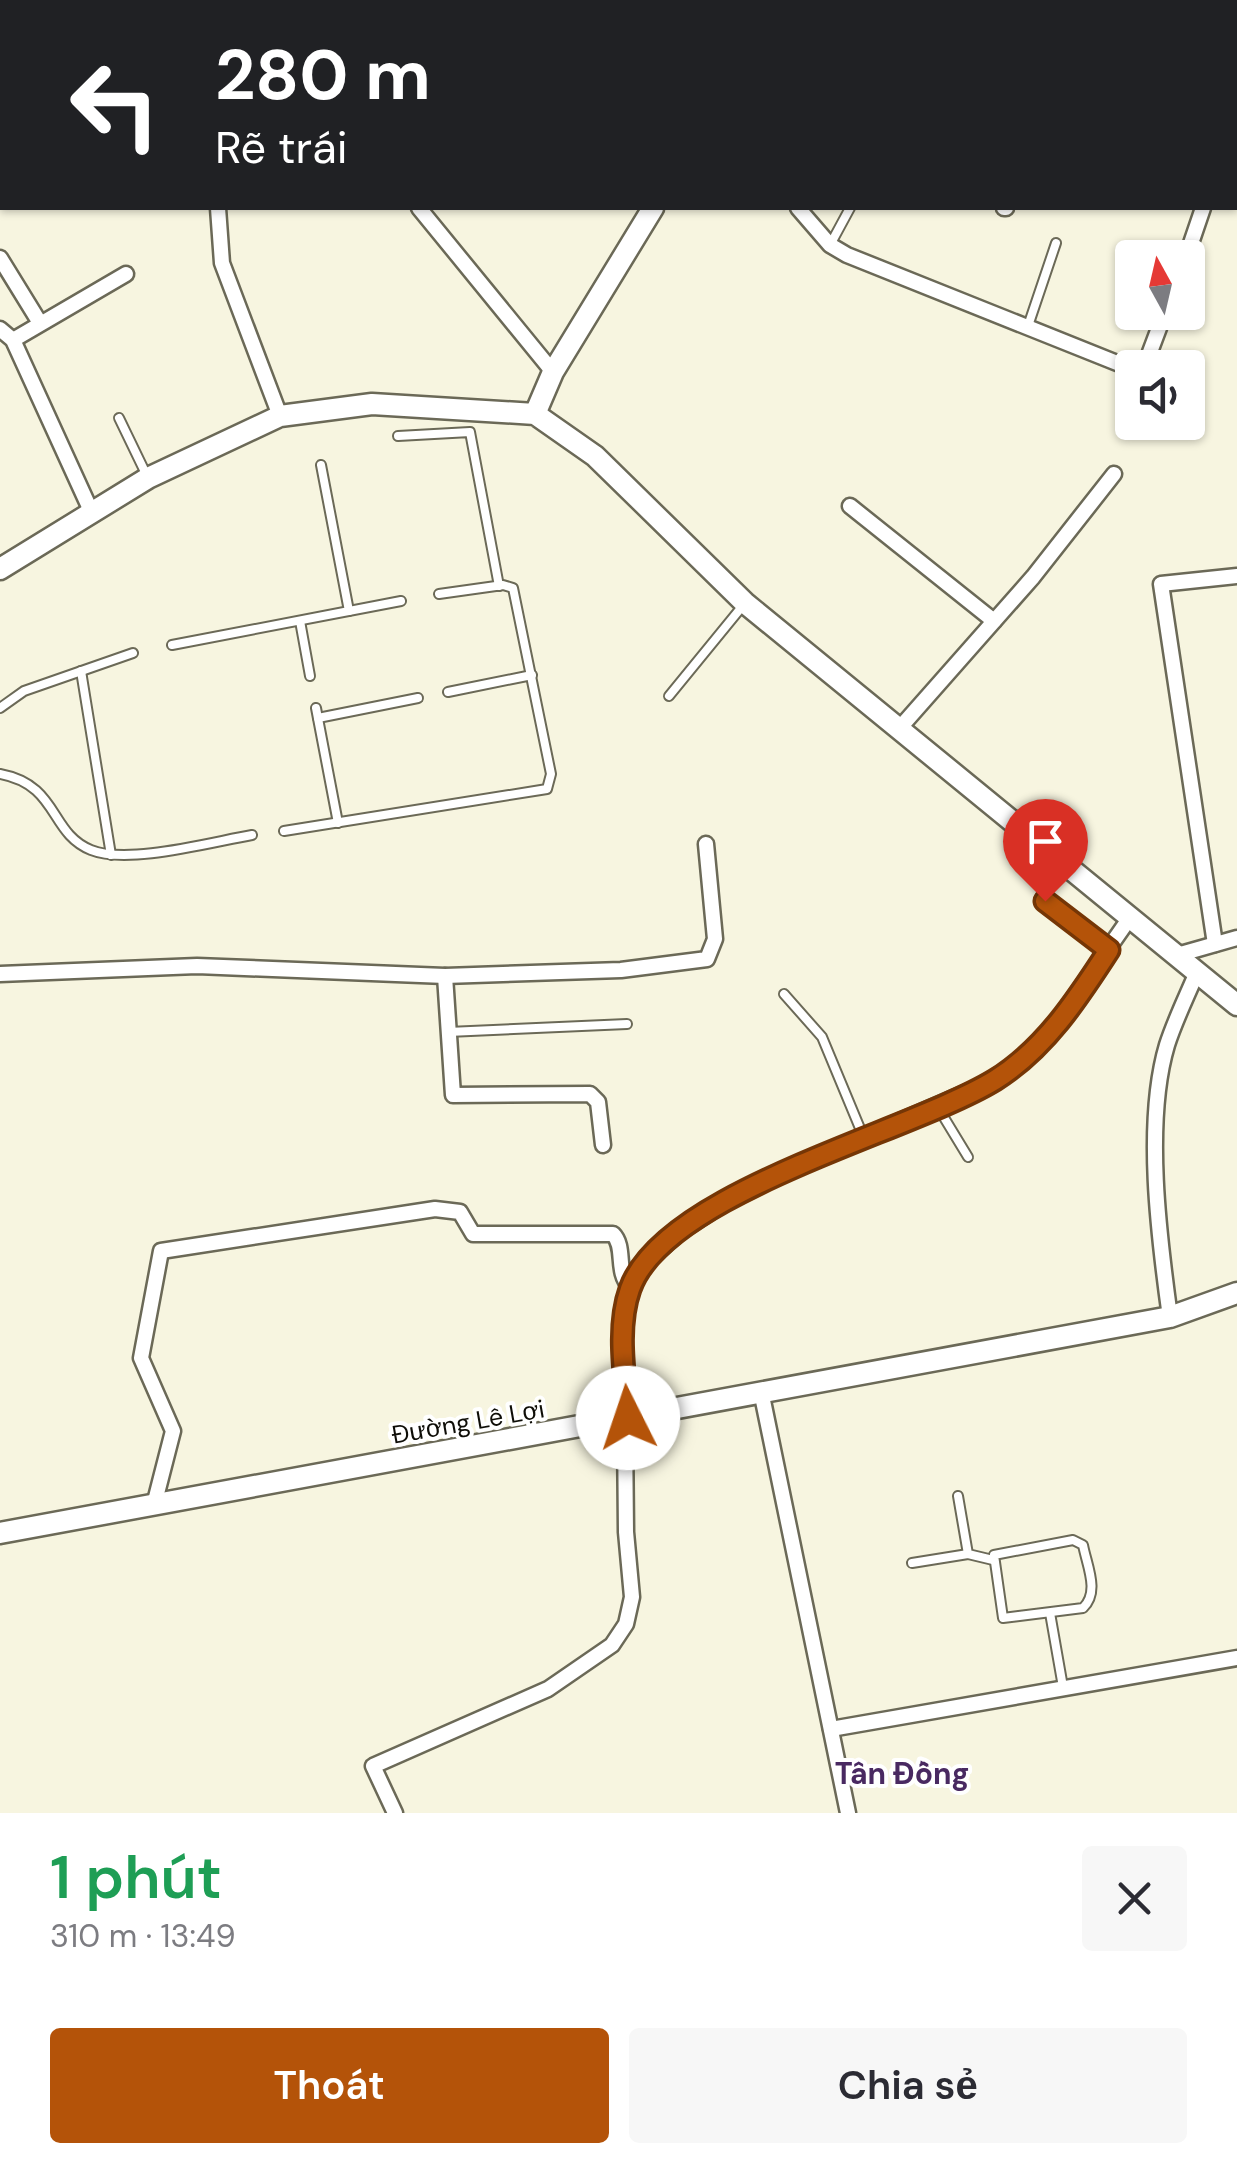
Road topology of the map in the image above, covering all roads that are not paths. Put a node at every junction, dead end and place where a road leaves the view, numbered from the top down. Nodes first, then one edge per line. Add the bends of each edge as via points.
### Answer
1 (218, 210) edge
2 (421, 210) edge
3 (652, 210) edge
4 (800, 210) edge
5 (849, 210) edge
6 (1202, 210) edge
7 (1192, 240) edge
8 (1056, 243) dead end
9 (830, 244) junction
10 (0, 258) edge
11 (126, 274) dead end
12 (40, 323) junction
13 (1028, 326) junction
14 (0, 329) edge
15 (13, 340) junction
16 (1115, 362) edge
17 (553, 372) junction
18 (535, 414) junction
19 (280, 416) junction
20 (119, 418) dead end
21 (398, 436) dead end
22 (320, 465) dead end
23 (1114, 474) dead end
24 (148, 478) junction
25 (850, 506) dead end
26 (91, 511) junction
27 (0, 568) edge
28 (1237, 576) edge
29 (499, 586) junction
30 (440, 594) dead end
31 (401, 601) dead end
32 (746, 603) junction
33 (349, 611) junction
34 (300, 621) junction
35 (994, 621) junction
36 (172, 645) dead end
37 (133, 653) dead end
38 (81, 671) junction
39 (532, 675) junction
40 (310, 676) dead end
41 (448, 692) dead end
42 (669, 696) dead end
43 (418, 698) dead end
44 (0, 708) edge
45 (898, 730) junction
46 (0, 774) edge
47 (338, 823) junction
48 (284, 831) dead end
49 (252, 835) dead end
50 (706, 844) dead end
51 (111, 855) junction
52 (1045, 901) dead end
53 (1129, 919) junction
54 (1237, 938) edge
55 (1215, 944) junction
56 (1109, 950) junction
57 (1177, 956) junction
58 (1196, 972) junction
59 (0, 974) edge
60 (446, 976) junction
61 (784, 994) dead end
62 (1237, 1005) edge
63 (627, 1024) dead end
64 (448, 1032) junction
65 (936, 1106) junction
66 (864, 1138) junction
67 (603, 1145) dead end
68 (968, 1157) dead end
69 (630, 1288) junction
70 (1237, 1292) edge
71 (1170, 1317) junction
72 (760, 1391) junction
73 (628, 1418) junction
74 (958, 1496) dead end
75 (154, 1505) junction
76 (0, 1534) edge
77 (968, 1554) junction
78 (994, 1560) junction
79 (912, 1563) dead end
80 (1050, 1613) junction
81 (1237, 1658) edge
82 (1062, 1688) junction
83 (832, 1728) junction
84 (395, 1813) edge
85 (848, 1813) edge

1 - 19 street via 222,263
2 - 17 street
3 - 17 street
4 - 9 street
5 - 9 lane
6 - 7 street
8 - 13 lane
9 - 13 street
10 - 12 street
11 - 12 street
12 - 15 street
13 - 16 street
14 - 15 street
15 - 26 street
17 - 18 street
18 - 19 street via 372,404
18 - 32 street via 595,456
19 - 24 street
20 - 24 lane
21 - 29 lane via 470,432
22 - 33 lane
23 - 35 street
24 - 26 street
25 - 35 street
26 - 27 street
28 - 55 street via 1160,584
29 - 30 lane
29 - 39 lane via 513,588 518,597
31 - 33 lane
32 - 42 lane
32 - 45 street
33 - 34 lane
34 - 36 lane
34 - 40 lane
35 - 45 street
37 - 38 lane
38 - 44 lane via 24,691
38 - 51 lane
39 - 41 lane
39 - 47 lane via 547,789
43 - 47 lane via 317,713
45 - 53 street
46 - 51 lane via 36,786 88,850
47 - 48 lane
49 - 51 lane
50 - 60 street via 714,939 707,959 621,970
52 - 56 lane
53 - 56 street
53 - 57 street
54 - 55 street
55 - 57 street
56 - 65 street via 1042,1042 994,1080
57 - 58 street
58 - 62 street
58 - 71 street via 1167,1045 1156,1154
59 - 60 street via 197,966
60 - 64 street
61 - 66 lane via 822,1037
63 - 64 lane
64 - 67 street via 453,1095 590,1094 598,1102
65 - 66 street
65 - 68 lane
66 - 69 street via 754,1184 680,1232
69 - 73 street via 624,1324
69 - 75 street via 613,1234 473,1234 462,1214 446,1210 161,1251 141,1358 174,1432
70 - 71 street, Đường Lê Lợi
71 - 72 street, Đường Lê Lợi
72 - 73 street, Đường Lê Lợi
72 - 83 street
73 - 75 street, Đường Lê Lợi
73 - 84 street via 632,1597 626,1624 612,1646 548,1689 373,1766
74 - 77 lane
75 - 76 street, Đường Lê Lợi
77 - 78 lane
77 - 79 lane
78 - 80 lane via 1003,1618
78 - 80 lane via 999,1551 1080,1541 1090,1602
80 - 82 lane
81 - 82 street
82 - 83 street
83 - 85 street

